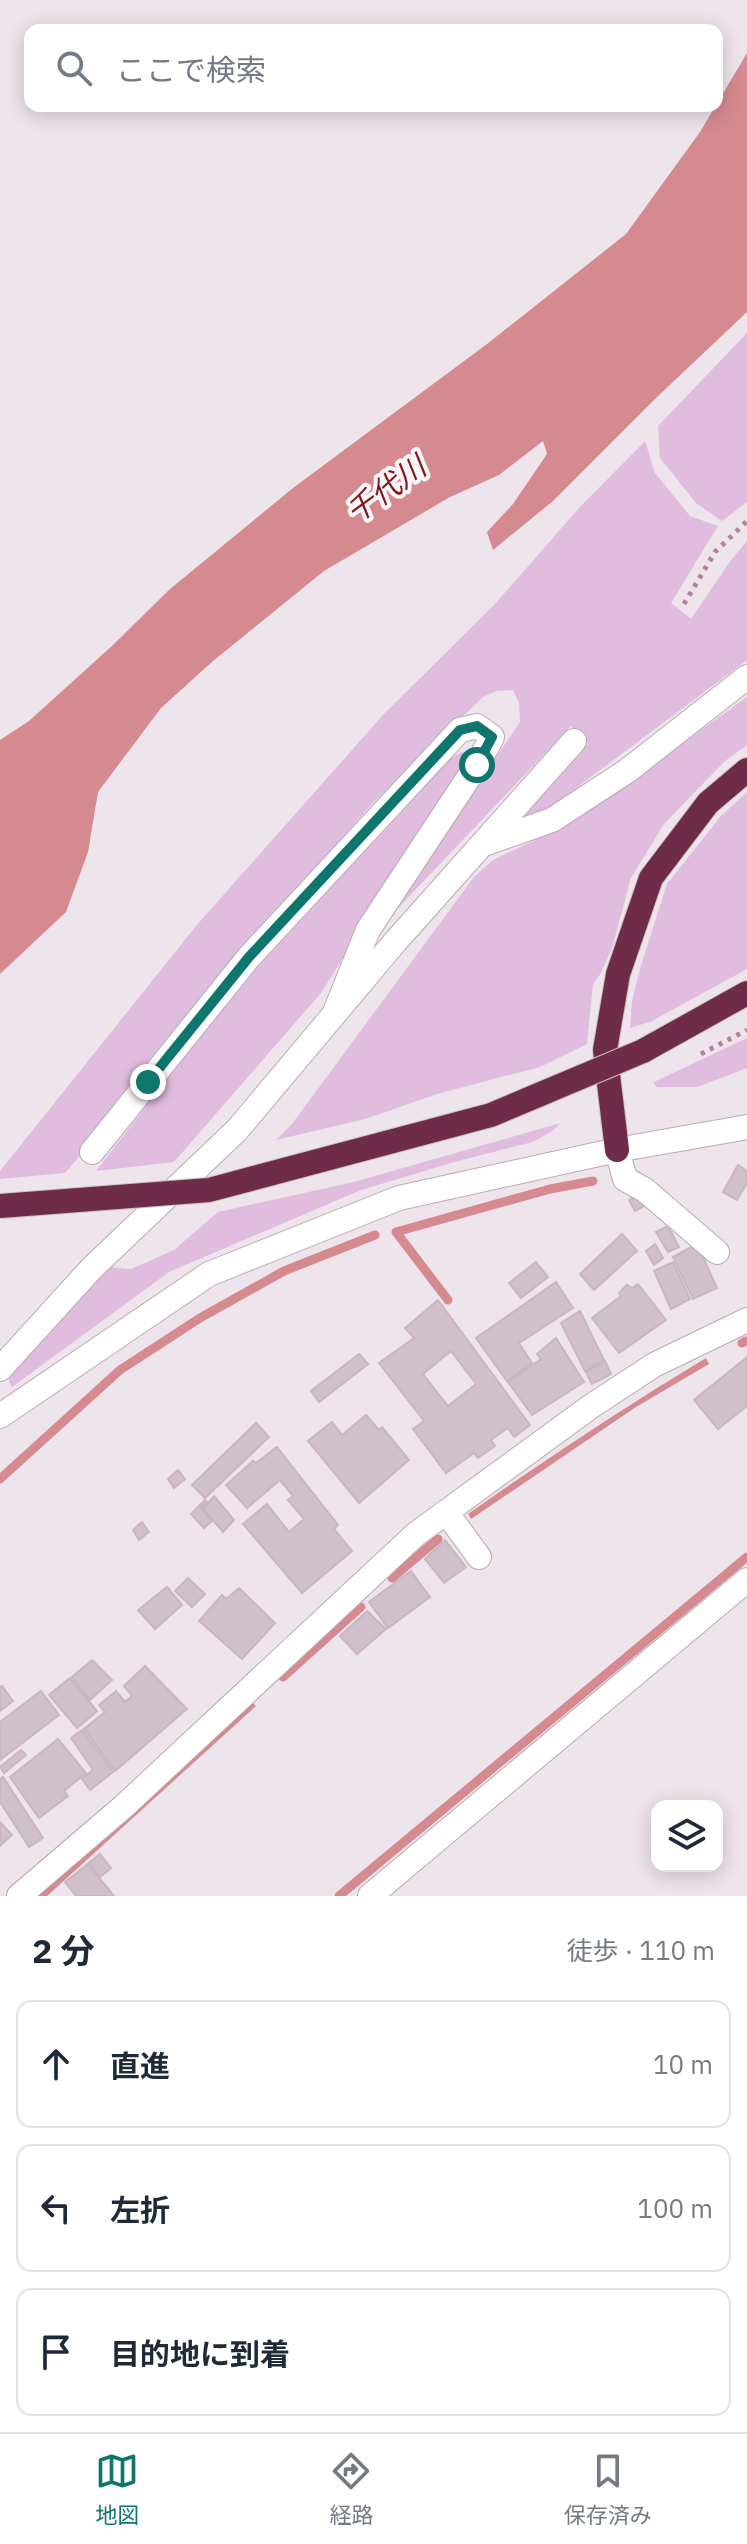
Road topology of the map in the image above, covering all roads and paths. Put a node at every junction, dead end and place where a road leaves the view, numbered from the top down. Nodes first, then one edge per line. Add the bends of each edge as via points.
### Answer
1 (747, 521) edge
2 (684, 604) dead end
3 (747, 677) edge
4 (574, 741) dead end
5 (747, 770) edge
6 (481, 845) junction
7 (747, 993) edge
8 (335, 1012) junction
9 (747, 1127) edge
10 (617, 1150) junction
11 (92, 1152) dead end
12 (0, 1206) edge
13 (717, 1252) dead end
14 (747, 1320) edge
15 (0, 1369) edge
16 (0, 1416) edge
17 (446, 1512) junction
18 (479, 1557) dead end
19 (747, 1580) edge
20 (19, 1896) edge
21 (370, 1896) edge

1 - 2 path via 715,552
3 - 6 street via 627,771 552,820
4 - 6 street
5 - 10 highway via 708,803 651,878 618,974 605,1050
6 - 8 street
7 - 12 highway, bridge via 643,1051 491,1115 209,1190
8 - 11 street via 368,930 492,737 477,726 460,730 249,957
8 - 15 street via 237,1130 91,1269
9 - 10 street
10 - 13 street via 625,1179
10 - 16 street via 399,1198 209,1274
14 - 17 street via 654,1365
17 - 18 street
17 - 20 street via 404,1544 123,1807
19 - 21 street

